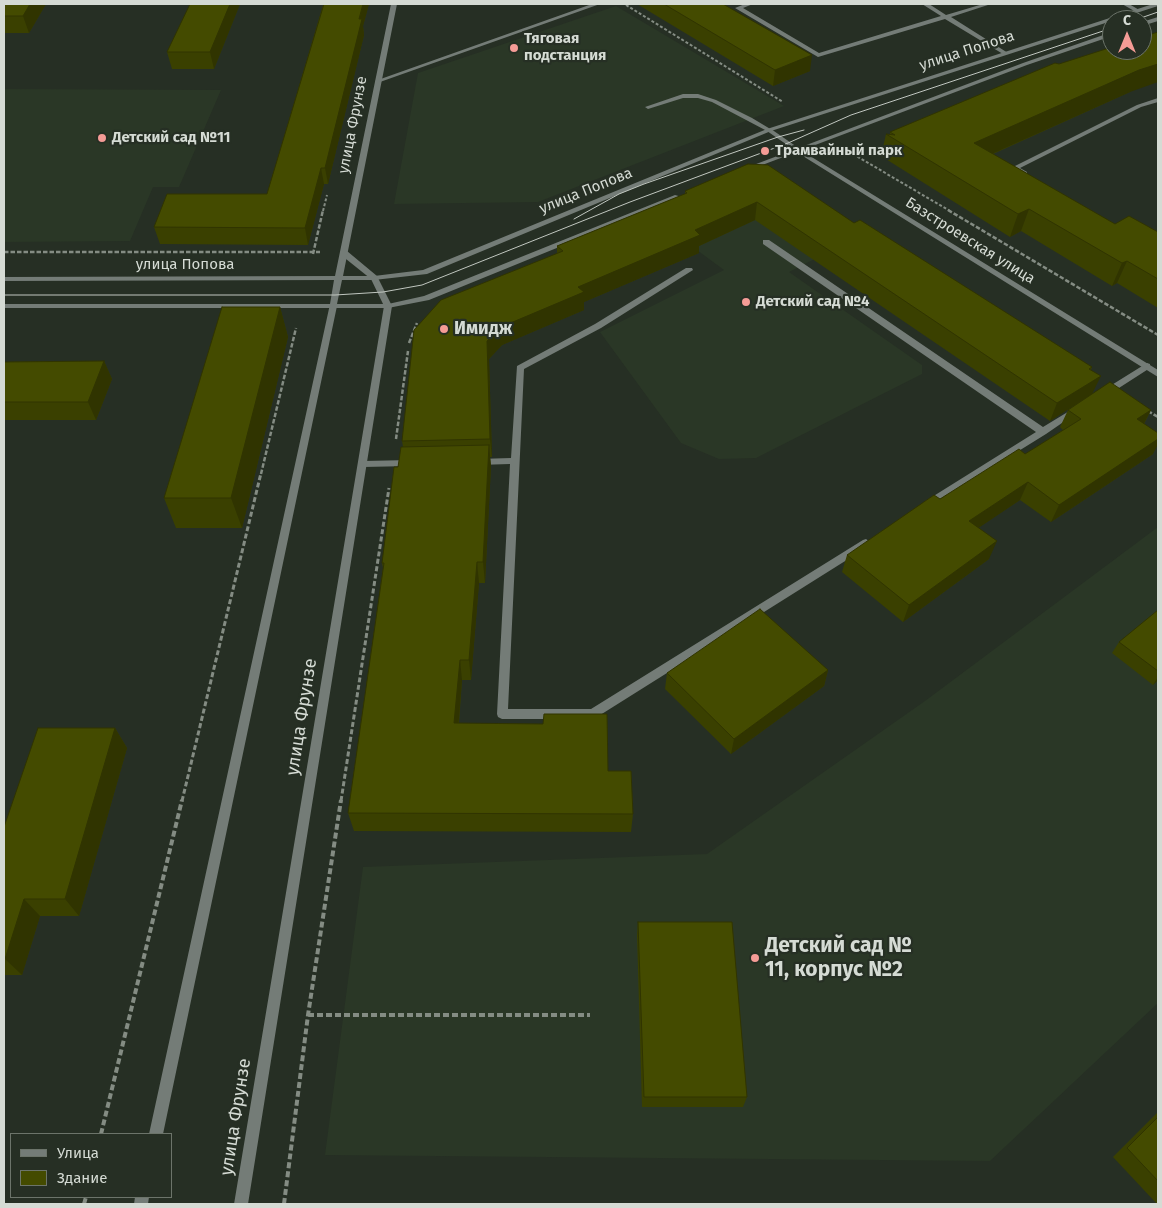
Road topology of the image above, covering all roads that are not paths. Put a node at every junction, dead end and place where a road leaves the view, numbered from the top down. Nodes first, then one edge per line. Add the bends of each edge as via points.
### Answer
1 (394, 4) edge
2 (597, 4) edge
3 (750, 4) edge
4 (925, 4) edge
5 (988, 4) edge
6 (1125, 4) edge
7 (1158, 4) edge
8 (1136, 10) edge
9 (1141, 10) edge
10 (945, 17) junction
11 (1102, 22) edge
12 (1102, 37) edge
13 (1005, 53) junction
14 (378, 81) junction
15 (1158, 100) edge
16 (648, 107) dead end
17 (769, 130) junction
18 (797, 149) junction
19 (741, 171) edge
20 (1032, 177) edge
21 (686, 194) edge
22 (766, 242) dead end
23 (344, 253) junction
24 (689, 270) dead end
25 (339, 278) junction
26 (374, 278) junction
27 (4, 279) edge
28 (4, 306) edge
29 (333, 306) junction
30 (388, 306) junction
31 (1147, 366) junction
32 (1158, 374) edge
33 (1097, 398) edge
34 (1082, 407) edge
35 (1043, 432) junction
36 (515, 461) junction
37 (468, 462) edge
38 (421, 463) edge
39 (363, 464) junction
40 (918, 510) edge
41 (876, 536) edge
42 (156, 1133) edge
43 (241, 1204) edge

1 - 14 street, улица Фрунзе
2 - 14 street
3 - 10 street via 738,8 818,56
4 - 10 street
5 - 10 street
6 - 8 street
7 - 9 street, улица Попова
10 - 13 street
11 - 13 street, улица Попова
12 - 18 street, улица Попова
13 - 17 street, улица Попова
14 - 23 street, улица Фрунзе
15 - 20 street via 1139,106 1016,168
16 - 17 street, Базстроевская улица via 683,96 698,96 750,118
17 - 18 street, Базстроевская улица
17 - 26 street, улица Попова via 424,272
18 - 19 street, улица Попова
18 - 31 street, Базстроевская улица
21 - 30 street via 426,298
22 - 35 street
23 - 25 street, улица Фрунзе
23 - 26 street
24 - 36 street via 598,326 520,368
25 - 26 street, улица Попова
25 - 27 street, улица Попова
25 - 29 street, улица Фрунзе
26 - 30 street
28 - 29 street
29 - 30 street
29 - 42 street, улица Фрунзе
30 - 39 street, улица Фрунзе
31 - 32 street, Базстроевская улица
31 - 33 street
34 - 35 street
35 - 40 street
36 - 37 street
36 - 41 street via 502,714 593,714
38 - 39 street
39 - 43 street, улица Фрунзе

